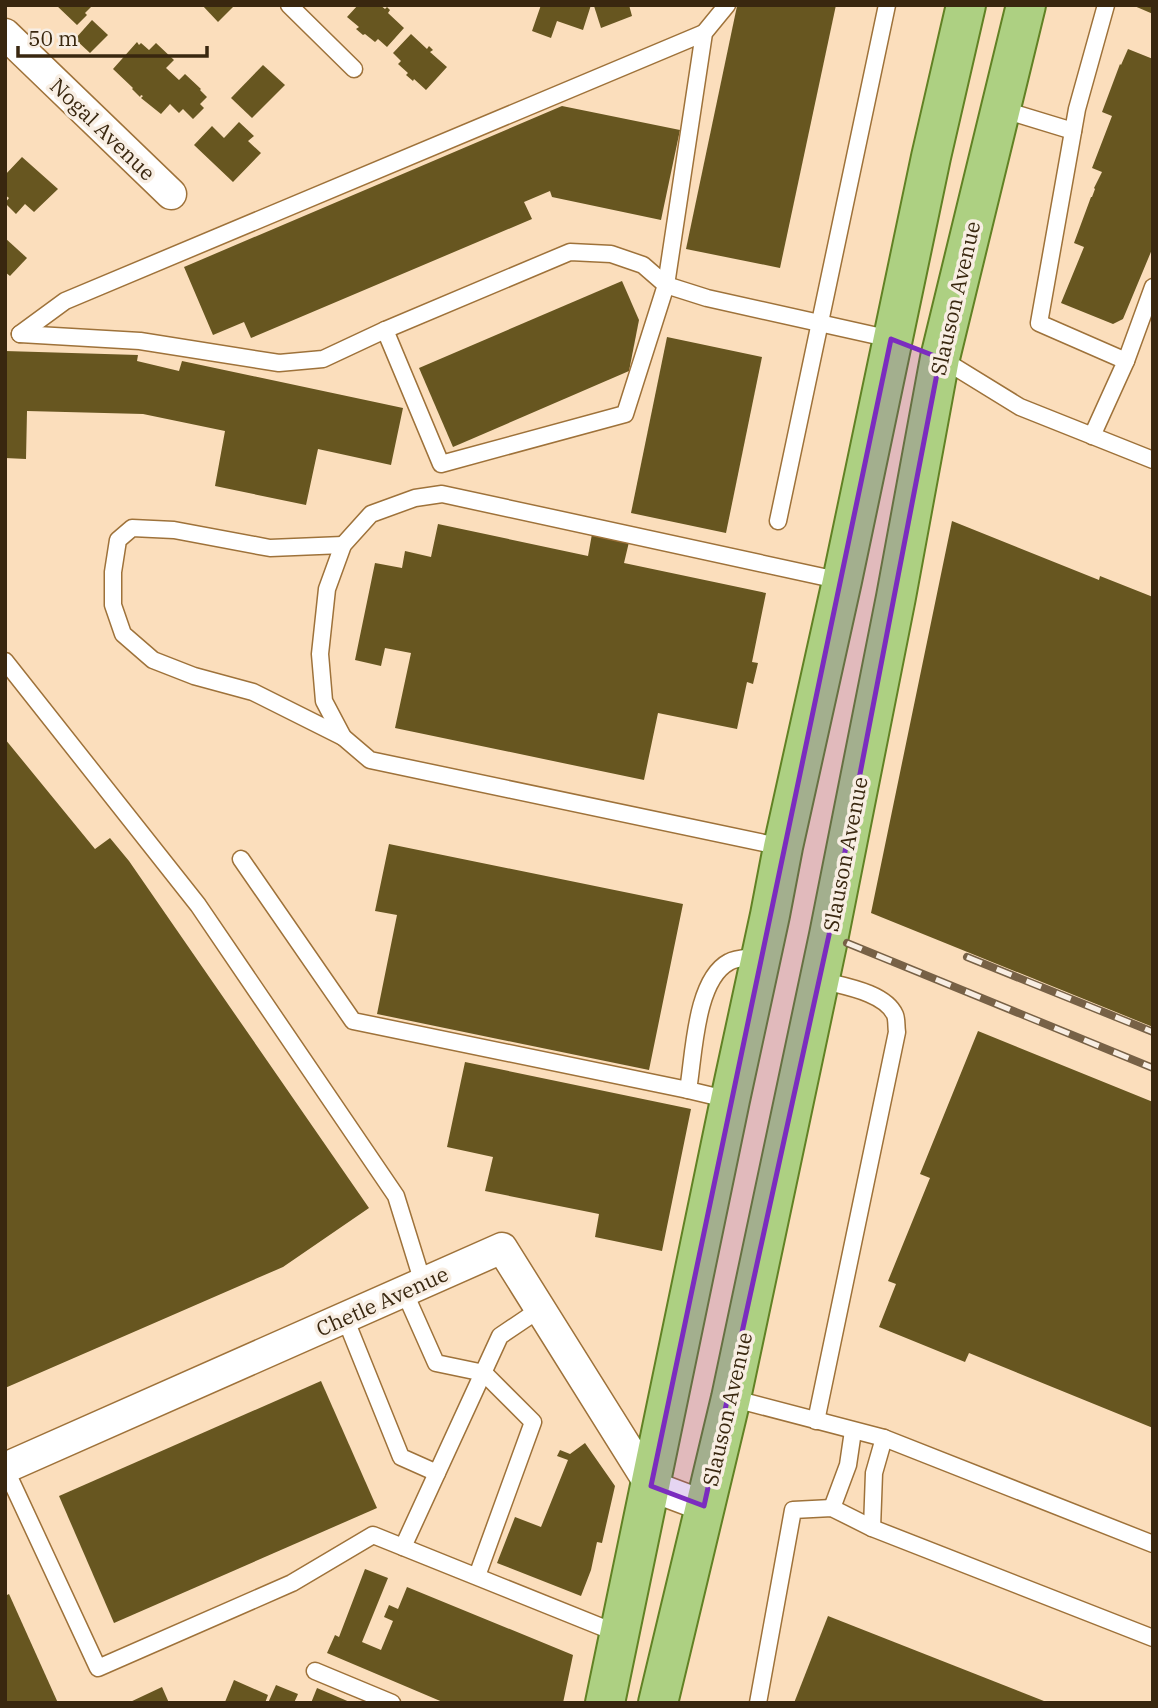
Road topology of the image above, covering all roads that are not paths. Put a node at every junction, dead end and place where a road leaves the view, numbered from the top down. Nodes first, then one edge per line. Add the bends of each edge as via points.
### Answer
1 (289, 5) edge
2 (727, 5) edge
3 (887, 5) edge
4 (966, 5) edge
5 (1026, 5) edge
6 (1106, 5) edge
7 (704, 33) junction
8 (5, 34) edge
9 (354, 69) dead end
10 (1001, 109) junction
11 (1073, 131) junction
12 (172, 194) dead end
13 (666, 285) junction
14 (1153, 287) edge
15 (820, 324) junction
16 (385, 330) junction
17 (891, 340) junction
18 (940, 358) junction
19 (1126, 361) junction
20 (1092, 436) junction
21 (1153, 460) edge
22 (778, 521) dead end
23 (343, 545) junction
24 (842, 581) junction
25 (896, 597) junction
26 (5, 662) edge
27 (343, 737) junction
28 (783, 847) junction
29 (240, 859) dead end
30 (761, 956) junction
31 (820, 980) junction
32 (688, 1090) junction
33 (730, 1100) junction
34 (413, 1287) junction
35 (540, 1309) junction
36 (345, 1318) junction
37 (484, 1373) junction
38 (731, 1398) junction
39 (816, 1421) junction
40 (853, 1431) junction
41 (884, 1438) junction
42 (5, 1468) edge
43 (438, 1473) junction
44 (650, 1486) junction
45 (704, 1506) junction
46 (832, 1508) junction
47 (872, 1528) junction
48 (1153, 1544) edge
49 (403, 1547) junction
50 (477, 1577) junction
51 (619, 1634) junction
52 (1153, 1638) edge
53 (315, 1671) dead end
54 (393, 1703) edge
55 (605, 1703) edge
56 (659, 1703) edge
57 (758, 1703) edge

1 - 9 lane
2 - 7 lane
3 - 15 lane
4 - 17 main road
5 - 10 main road, Slauson Avenue
6 - 11 lane
7 - 13 lane
7 - 16 lane via 65,301 20,334 140,341 279,363 323,359
8 - 12 street, Nogal Avenue
10 - 11 lane
10 - 18 main road, Slauson Avenue
11 - 19 lane via 1040,323
13 - 15 lane
13 - 16 lane via 633,261 611,254 570,252
13 - 16 lane via 625,414 440,464
14 - 19 lane
15 - 17 lane
15 - 22 lane
17 - 18 main road
17 - 24 main road
18 - 20 lane via 1020,407
18 - 25 main road, Slauson Avenue
19 - 20 lane
20 - 21 lane
23 - 24 lane via 371,514 442,494
23 - 27 lane via 327,589 320,654 324,701
23 - 27 lane via 270,548 174,530 132,528 118,540 113,572 113,605 123,634 153,660 253,692
24 - 25 main road
24 - 28 main road
25 - 31 main road, Slauson Avenue
26 - 34 lane via 198,905 396,1196
27 - 28 lane via 370,760
28 - 30 main road
29 - 32 lane via 353,1021
30 - 32 lane via 729,961 715,975 704,996
30 - 33 main road
31 - 38 main road, Slauson Avenue
31 - 39 lane via 887,1003 897,1032
32 - 33 lane
33 - 44 main road
34 - 35 street, Chetle Avenue via 502,1248
34 - 36 street, Chetle Avenue
34 - 37 lane via 436,1363
35 - 37 lane via 500,1336
35 - 44 street, Chetle Avenue
36 - 42 street, Chetle Avenue
36 - 43 lane via 401,1457
37 - 43 lane
37 - 50 lane via 533,1422
38 - 39 lane
38 - 45 main road, Slauson Avenue
39 - 40 lane
40 - 41 lane
40 - 46 lane via 848,1465
41 - 47 lane via 874,1474
41 - 48 lane
42 - 49 lane via 98,1668 292,1583 373,1535
43 - 49 lane
44 - 45 street
44 - 51 main road
45 - 56 main road, Slauson Avenue
46 - 47 lane
46 - 57 lane via 793,1510
47 - 52 lane
49 - 50 lane
50 - 51 lane
51 - 55 main road
53 - 54 lane

